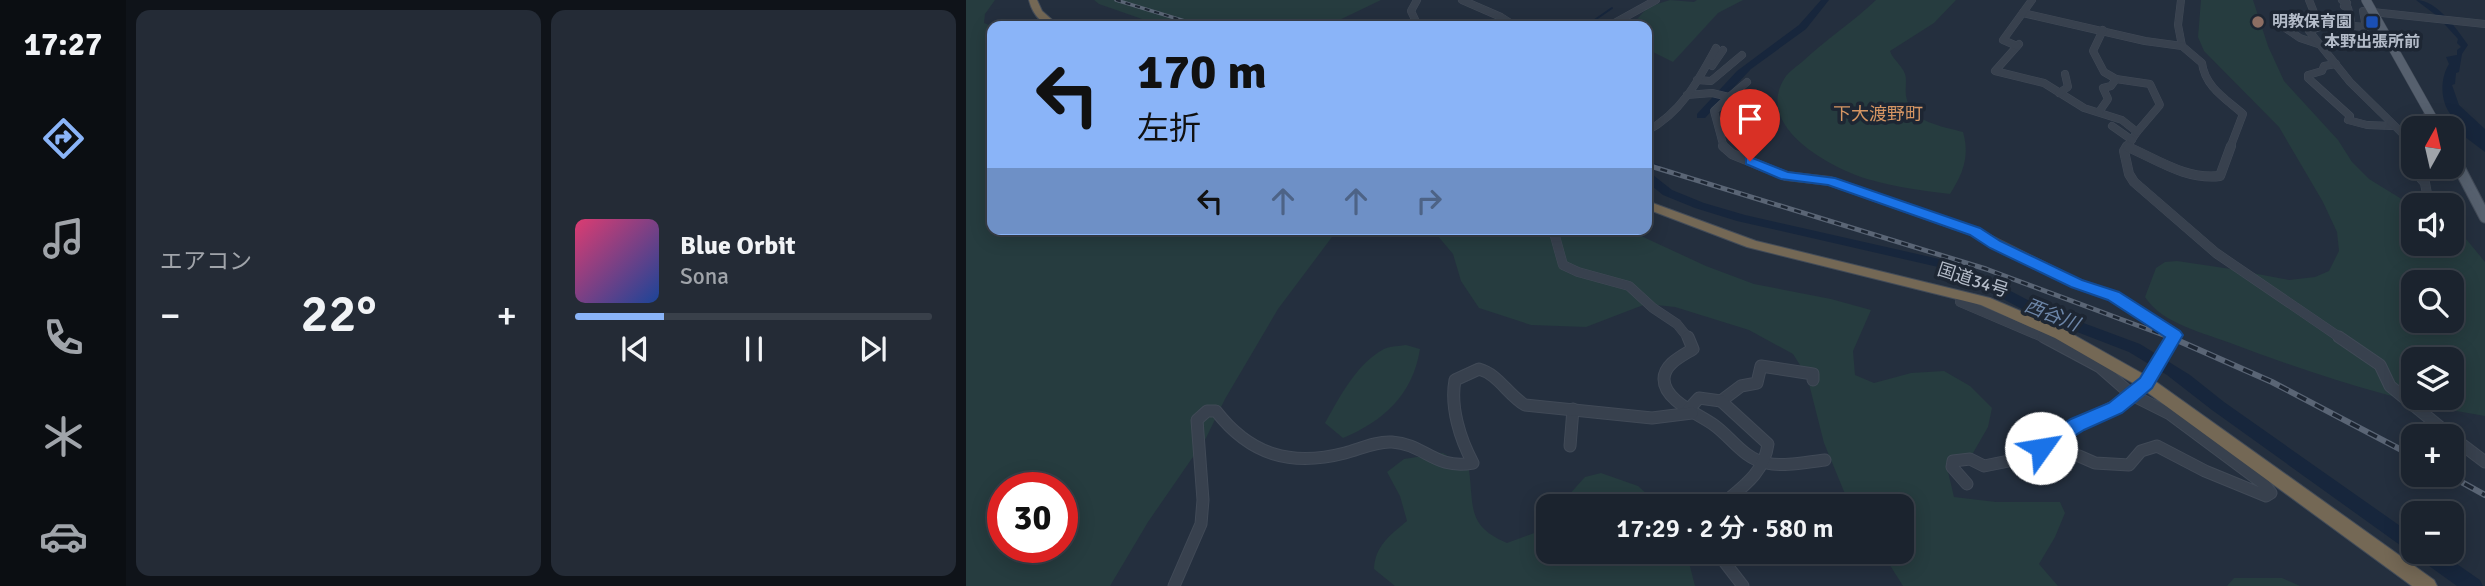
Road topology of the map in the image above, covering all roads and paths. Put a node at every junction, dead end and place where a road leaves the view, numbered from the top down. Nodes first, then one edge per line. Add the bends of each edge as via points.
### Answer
1 (1417, 0) edge
2 (1462, 0) edge
3 (1656, 0) edge
4 (2032, 0) edge
5 (2182, 0) edge
6 (2309, 0) edge
7 (2342, 0) edge
8 (2366, 0) edge
9 (1033, 1) edge
10 (2373, 12) junction
11 (2023, 13) junction
12 (1046, 21) edge
13 (1416, 21) edge
14 (1509, 21) edge
15 (1621, 21) edge
16 (2278, 23) dead end
17 (2483, 26) edge
18 (2350, 27) junction
19 (2103, 30) junction
20 (2309, 31) junction
21 (2318, 44) junction
22 (2182, 46) junction
23 (1719, 49) dead end
24 (1742, 55) dead end
25 (2336, 64) junction
26 (2065, 74) dead end
27 (2116, 79) junction
28 (1700, 80) junction
29 (1747, 82) dead end
30 (2059, 93) junction
31 (1687, 94) junction
32 (1728, 97) junction
33 (2099, 112) junction
34 (2432, 116) edge
35 (2112, 126) dead end
36 (2395, 126) junction
37 (1652, 129) edge
38 (2137, 132) junction
39 (2401, 132) edge
40 (2130, 144) junction
41 (2464, 177) edge
42 (1652, 207) edge
43 (2485, 217) edge
44 (1555, 235) edge
45 (1960, 302) dead end
46 (1814, 374) dead end
47 (2146, 383) junction
48 (2132, 395) junction
49 (1721, 401) junction
50 (1573, 409) junction
51 (1690, 412) junction
52 (1733, 412) junction
53 (1712, 424) junction
54 (2436, 424) edge
55 (1570, 446) dead end
56 (2464, 446) edge
57 (2041, 448) junction
58 (1825, 460) dead end
59 (2485, 462) edge
60 (1766, 464) junction
61 (1967, 484) dead end
62 (1733, 494) edge
63 (1726, 564) edge
64 (1174, 586) edge
65 (1743, 586) edge
66 (2427, 586) edge

1 - 13 street via 1411,11
2 - 14 street via 1500,13
3 - 15 street
4 - 11 street
5 - 22 street via 2178,25
6 - 20 street via 2316,18
7 - 18 street via 2347,3
8 - 10 main road
9 - 12 highway
10 - 17 street
10 - 18 street via 2363,11 2366,27
10 - 34 main road
11 - 19 street
11 - 30 street via 2003,40 2018,45 1995,71 2044,83
16 - 21 street
18 - 20 street via 2327,24
19 - 22 street
19 - 27 street via 2093,51 2104,72
20 - 21 street
21 - 25 street
22 - 40 street via 2202,63 2204,77 2212,87 2243,114 2220,176 2189,173
23 - 28 street
24 - 28 street via 1711,81
25 - 36 street
25 - 36 street via 2324,66 2308,78 2347,112 2348,120
26 - 30 street via 2068,87
27 - 33 street via 2103,88 2108,99
27 - 38 street via 2150,84 2160,105
28 - 31 street
29 - 32 street
30 - 33 street
31 - 32 street
31 - 37 street via 1664,123
32 - 47 street via 1714,111 1723,147 1732,154 1786,176 1830,181 1975,232 2077,283 2114,296 2174,335
33 - 38 street via 2122,120
35 - 40 street
36 - 39 street
38 - 40 street
40 - 54 street via 2124,151 2129,174 2161,207 2262,286 2380,365 2390,386
41 - 43 main road
42 - 47 highway, 国道34号 via 1752,244 1985,301 2060,334
44 - 51 street via 1563,265 1636,288 1654,309 1672,317 1687,332 1693,349 1665,374 1673,397
45 - 48 street via 2077,355 2112,375
46 - 49 street via 1761,366 1757,383 1741,386
47 - 48 street
47 - 66 highway, 国道34号
48 - 57 street
48 - 57 street via 2171,414 2271,493 2266,496 2238,486 2157,446 2141,451 2129,465 2095,463
49 - 51 street via 1699,398
49 - 52 street
50 - 51 street via 1652,418
50 - 55 street
50 - 64 street via 1514,401 1485,369 1462,375 1452,389 1473,463 1461,466 1441,464 1410,445 1390,442 1311,460 1286,457 1243,441 1216,411 1203,412 1197,420 1201,524
51 - 53 street
52 - 53 street
52 - 60 street via 1768,444
53 - 60 street via 1735,449
56 - 59 street
57 - 61 street via 2032,456 1984,466 1974,458 1953,461 1952,467
58 - 60 street
60 - 62 street
63 - 65 street

